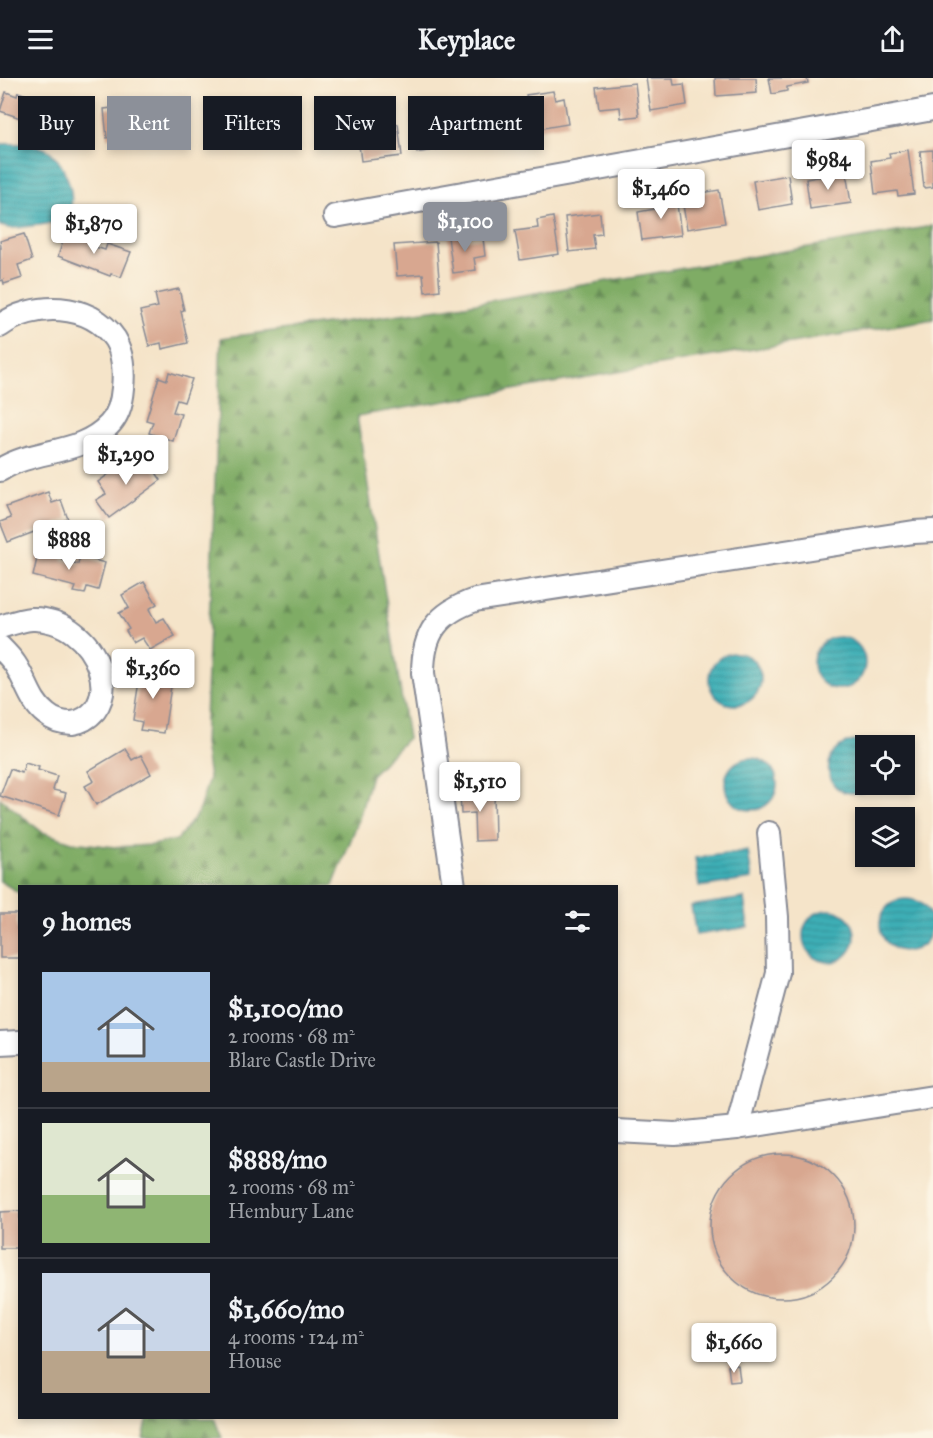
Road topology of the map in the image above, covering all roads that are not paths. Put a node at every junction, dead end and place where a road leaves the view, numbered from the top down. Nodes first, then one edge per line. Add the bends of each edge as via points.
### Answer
1 (933, 109) edge
2 (335, 216) dead end
3 (0, 326) edge
4 (0, 470) edge
5 (933, 531) edge
6 (0, 627) edge
7 (0, 647) edge
8 (769, 833) dead end
9 (454, 885) edge
10 (18, 1042) edge
11 (0, 1043) edge
12 (933, 1097) edge
13 (737, 1128) junction
14 (618, 1131) edge

1 - 2 street
3 - 4 street via 16,316 46,308 79,313 107,329 116,341 124,371 118,410 99,434 78,445
5 - 9 street via 476,600 446,613 427,640 423,673
6 - 7 street via 32,619 73,632 92,652 100,670 103,685 96,708 79,722 68,723 47,716 31,696 16,665
8 - 13 street via 778,973
10 - 11 street
12 - 13 street
13 - 14 street via 675,1134

